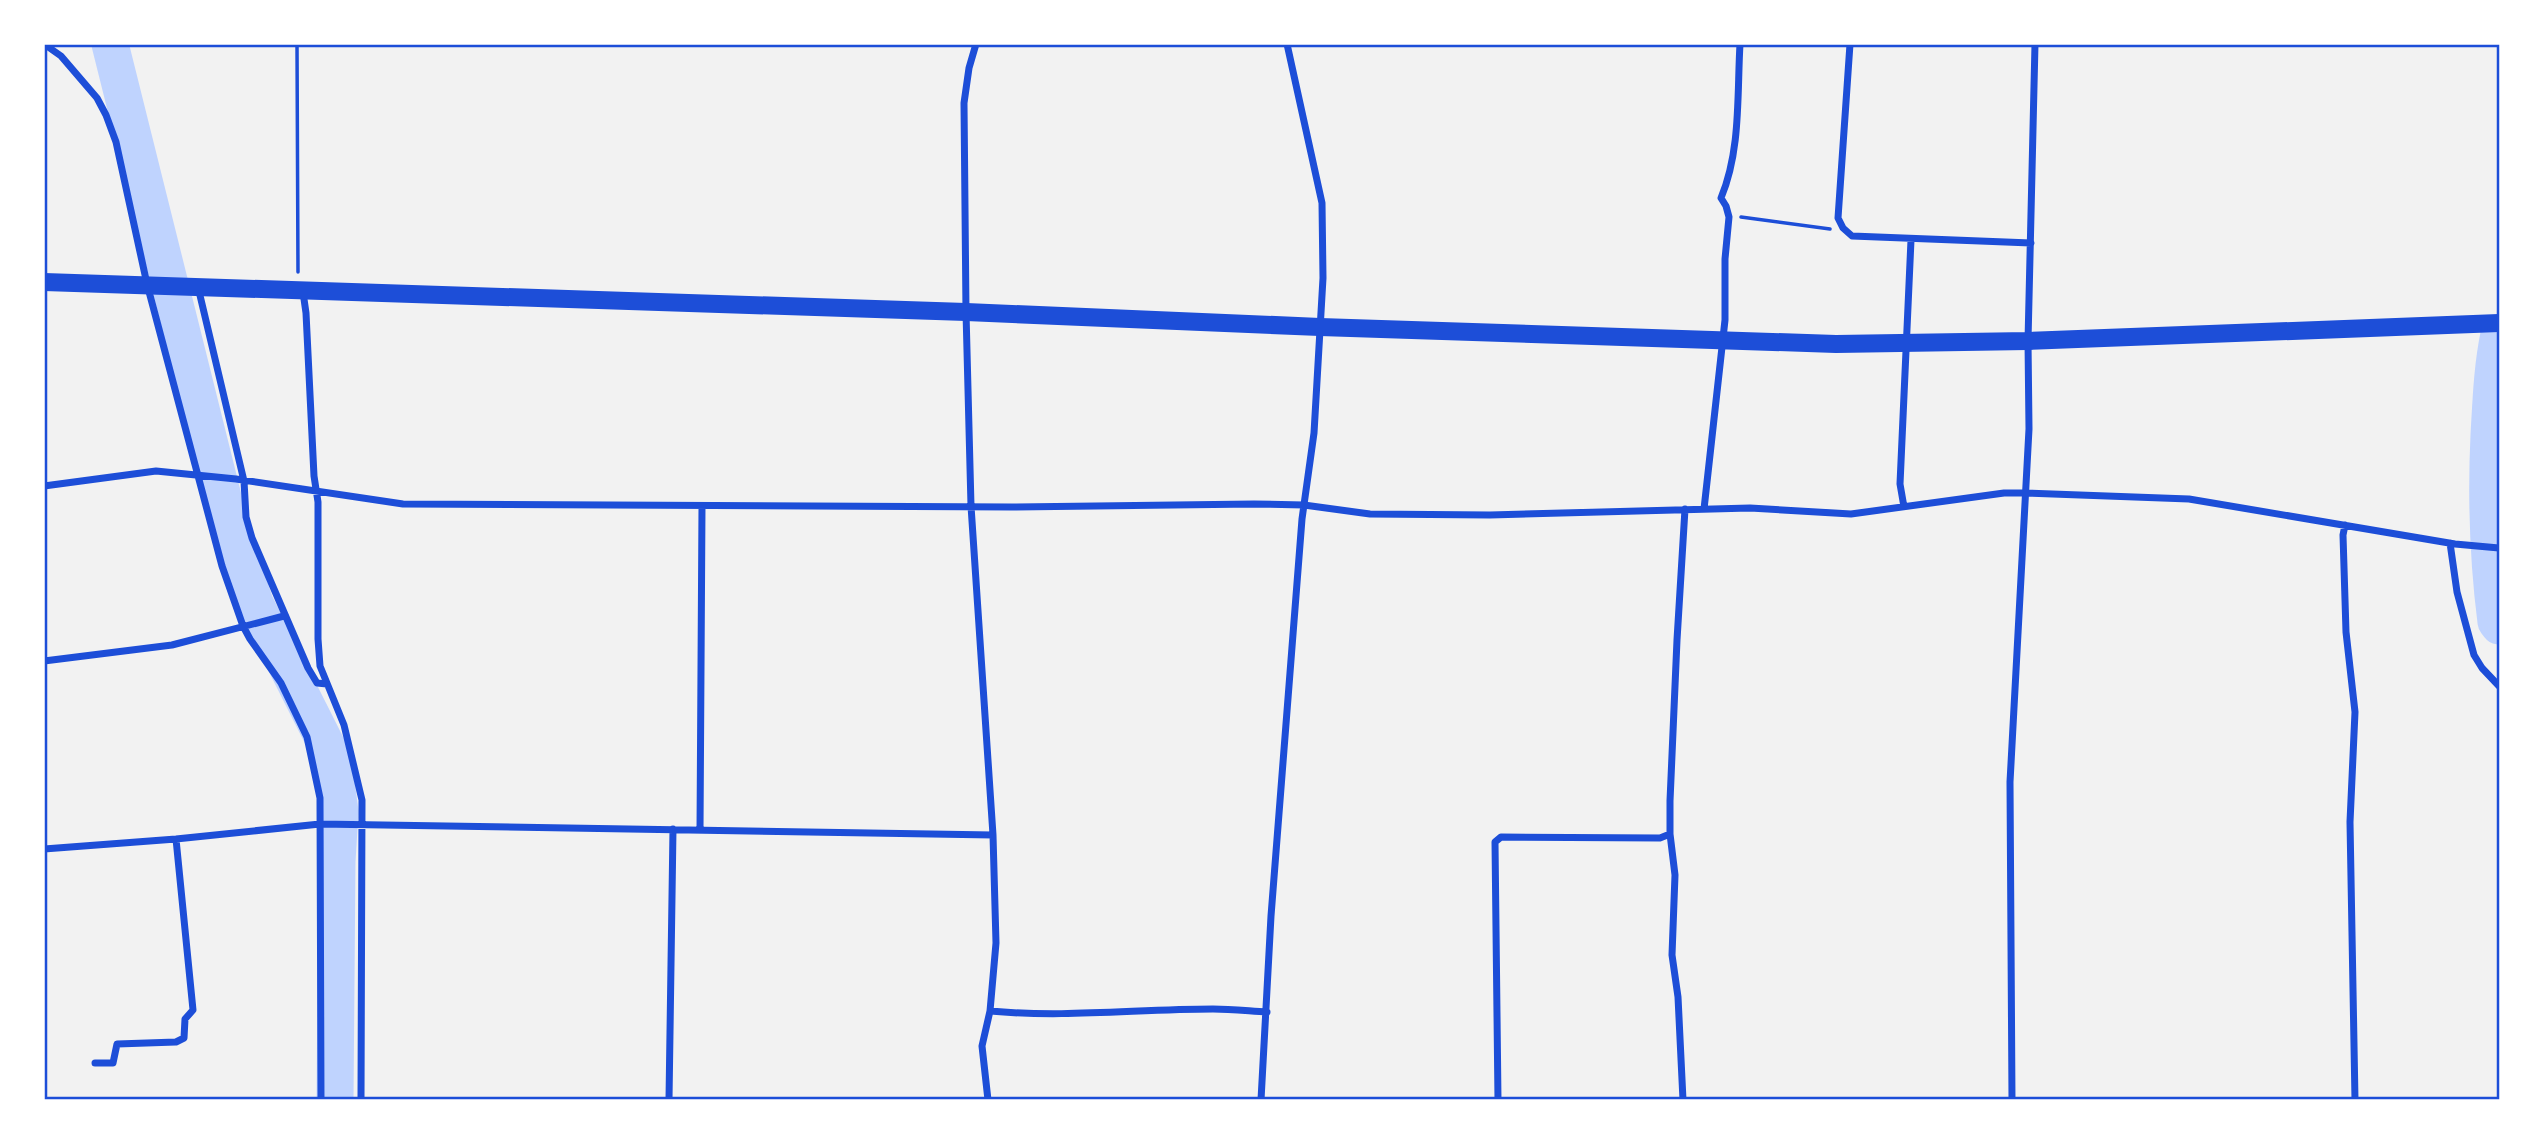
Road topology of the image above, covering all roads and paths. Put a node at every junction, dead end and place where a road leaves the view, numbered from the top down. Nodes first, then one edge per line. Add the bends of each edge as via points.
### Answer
1 (44, 44) edge
2 (297, 44) edge
3 (976, 44) edge
4 (1287, 44) edge
5 (1740, 44) edge
6 (1850, 44) edge
7 (2035, 44) edge
8 (1729, 217) junction
9 (1843, 228) junction
10 (1911, 240) junction
11 (2031, 243) junction
12 (44, 282) edge
13 (152, 284) junction
14 (193, 286) junction
15 (302, 291) junction
16 (966, 312) junction
17 (2499, 323) edge
18 (1320, 327) junction
19 (1723, 341) junction
20 (2028, 341) junction
21 (1906, 343) junction
22 (200, 474) junction
23 (240, 480) junction
24 (44, 486) edge
25 (316, 490) junction
26 (2025, 493) junction
27 (1304, 505) junction
28 (702, 506) junction
29 (971, 506) junction
30 (1904, 507) junction
31 (1685, 509) junction
32 (1704, 509) junction
33 (2345, 525) junction
34 (2453, 543) junction
35 (2499, 548) edge
36 (281, 617) junction
37 (246, 625) junction
38 (44, 661) edge
39 (327, 684) junction
40 (2499, 686) edge
41 (323, 824) junction
42 (358, 825) junction
43 (673, 830) junction
44 (700, 830) junction
45 (1670, 834) junction
46 (993, 835) junction
47 (176, 839) junction
48 (44, 849) edge
49 (990, 1011) junction
50 (1267, 1012) junction
51 (95, 1063) dead end
52 (321, 1100) edge
53 (361, 1100) edge
54 (669, 1100) edge
55 (988, 1100) edge
56 (1261, 1100) edge
57 (1498, 1100) edge
58 (1683, 1100) edge
59 (2012, 1100) edge
60 (2355, 1100) edge

1 - 13 street via 61,56 97,97 106,115
2 - 15 path via 298,275
3 - 16 street via 964,103
4 - 18 street via 1322,203
5 - 8 street via 1734,151 1721,198
6 - 9 street via 1838,218
7 - 11 street
8 - 9 path
8 - 19 street
9 - 10 street via 1852,236
10 - 11 street
10 - 21 street
11 - 20 street
12 - 13 main road
13 - 14 main road
13 - 22 street
14 - 15 main road
14 - 23 street
15 - 16 main road
15 - 25 street
16 - 18 main road
16 - 29 street
17 - 20 main road
18 - 19 main road
18 - 27 street via 1314,433
19 - 21 main road
19 - 32 street
20 - 21 main road
20 - 26 street
21 - 30 street via 1900,484
22 - 23 street
22 - 24 street via 156,471
22 - 37 street via 222,566
23 - 25 street
23 - 36 street via 252,538
25 - 28 street via 403,504
25 - 39 street via 318,639
26 - 30 street
26 - 33 street via 2189,499
26 - 59 street via 2010,782
27 - 29 street
27 - 31 street via 1370,514
27 - 50 street
28 - 29 street
28 - 44 street
29 - 46 street
30 - 32 street via 1851,513
31 - 32 street
31 - 45 street
33 - 34 street
33 - 60 street via 2346,632 2355,712 2350,822
34 - 35 street
34 - 40 street via 2456,592 2474,655
36 - 37 street
36 - 39 street via 317,683
37 - 38 street via 172,645
37 - 41 street via 307,737
39 - 42 street via 344,724 362,800
41 - 42 street
41 - 47 street
41 - 52 street
42 - 43 street
42 - 53 street
43 - 44 street
43 - 54 street
44 - 46 street
45 - 57 street via 1660,838 1501,838 1495,842
45 - 58 street via 1675,874 1672,955
46 - 49 street via 996,943
47 - 48 street
47 - 51 street via 193,1010 185,1019 184,1038 117,1044 113,1063
49 - 50 street
49 - 55 street via 982,1046
50 - 56 street

